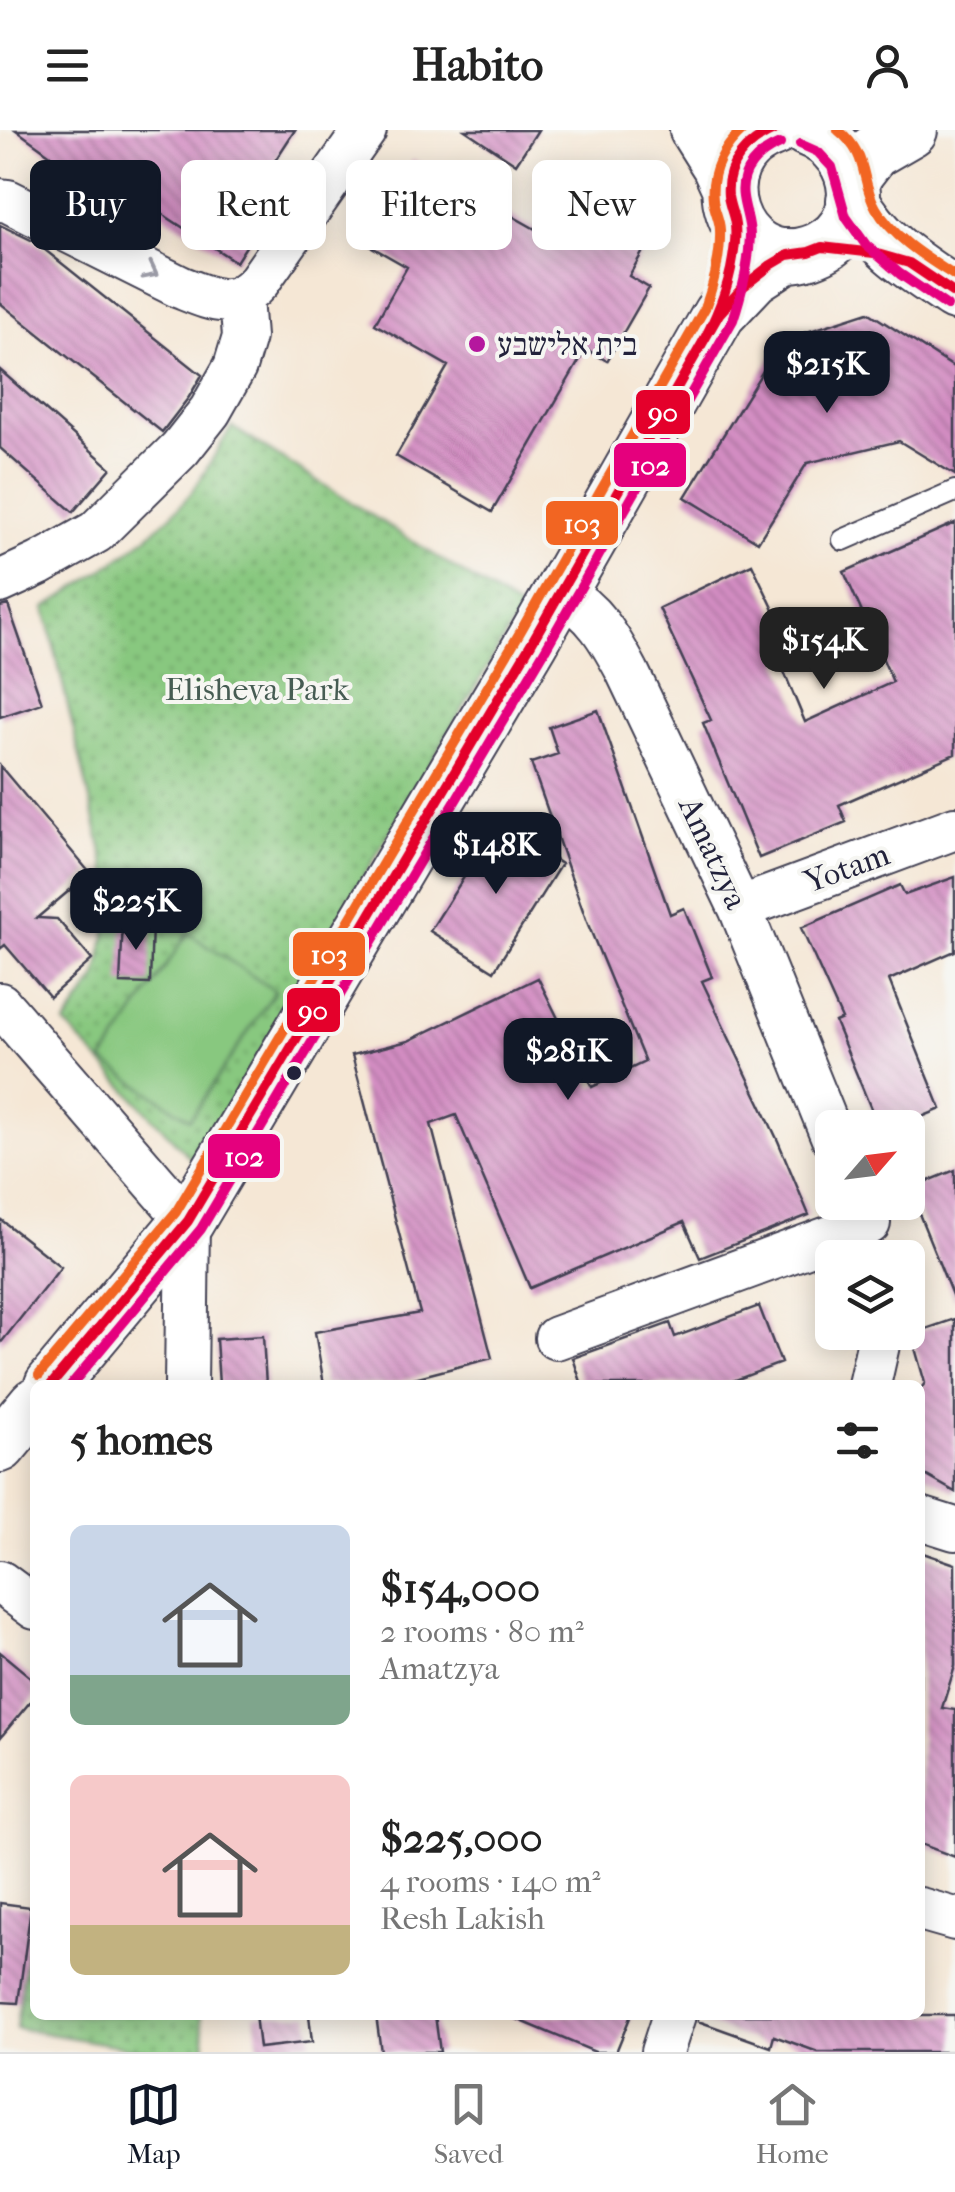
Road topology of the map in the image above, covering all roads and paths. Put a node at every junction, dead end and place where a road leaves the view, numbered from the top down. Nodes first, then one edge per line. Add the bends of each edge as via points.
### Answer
1 (364, 130) edge
2 (696, 130) edge
3 (911, 130) edge
4 (776, 131) edge
5 (853, 189) junction
6 (0, 200) edge
7 (731, 204) junction
8 (805, 251) junction
9 (909, 263) junction
10 (955, 294) edge
11 (719, 314) junction
12 (242, 318) junction
13 (955, 491) edge
14 (843, 540) dead end
15 (0, 582) edge
16 (560, 593) junction
17 (955, 828) edge
18 (740, 908) junction
19 (0, 1004) edge
20 (822, 1110) edge
21 (188, 1221) junction
22 (867, 1228) edge
23 (556, 1338) dead end
24 (877, 1350) edge
25 (55, 1380) edge
26 (186, 1380) edge
27 (870, 1380) edge
28 (30, 1410) edge
29 (0, 1446) edge
30 (925, 1520) edge
31 (955, 1529) edge
32 (0, 1582) edge
33 (30, 1604) edge
34 (925, 1910) edge
35 (955, 1919) edge
36 (672, 2020) edge
37 (662, 2052) edge

1 - 12 street via 248,294
2 - 7 street
3 - 5 street via 874,152
4 - 5 street via 828,140 844,158
4 - 7 street via 742,151 732,167
5 - 8 street via 841,230
5 - 9 street via 860,213
6 -> 12 street via 206,298 232,301
7 - 8 street via 742,232 758,245
7 - 11 street via 732,262
8 - 9 street via 840,247
8 - 11 street via 754,277
9 - 10 street
11 - 16 street
12 - 15 street via 234,367 180,449 96,532
13 - 14 lane
16 - 18 street, Amatzya via 595,617 610,639
16 - 21 street
17 - 18 street, Yotam
18 - 20 street, Amatzya
19 - 21 street
21 - 25 street
21 - 26 street
22 - 23 street
24 - 27 street
28 - 29 street
30 - 31 street
32 - 33 street
34 - 35 street
36 - 37 street

